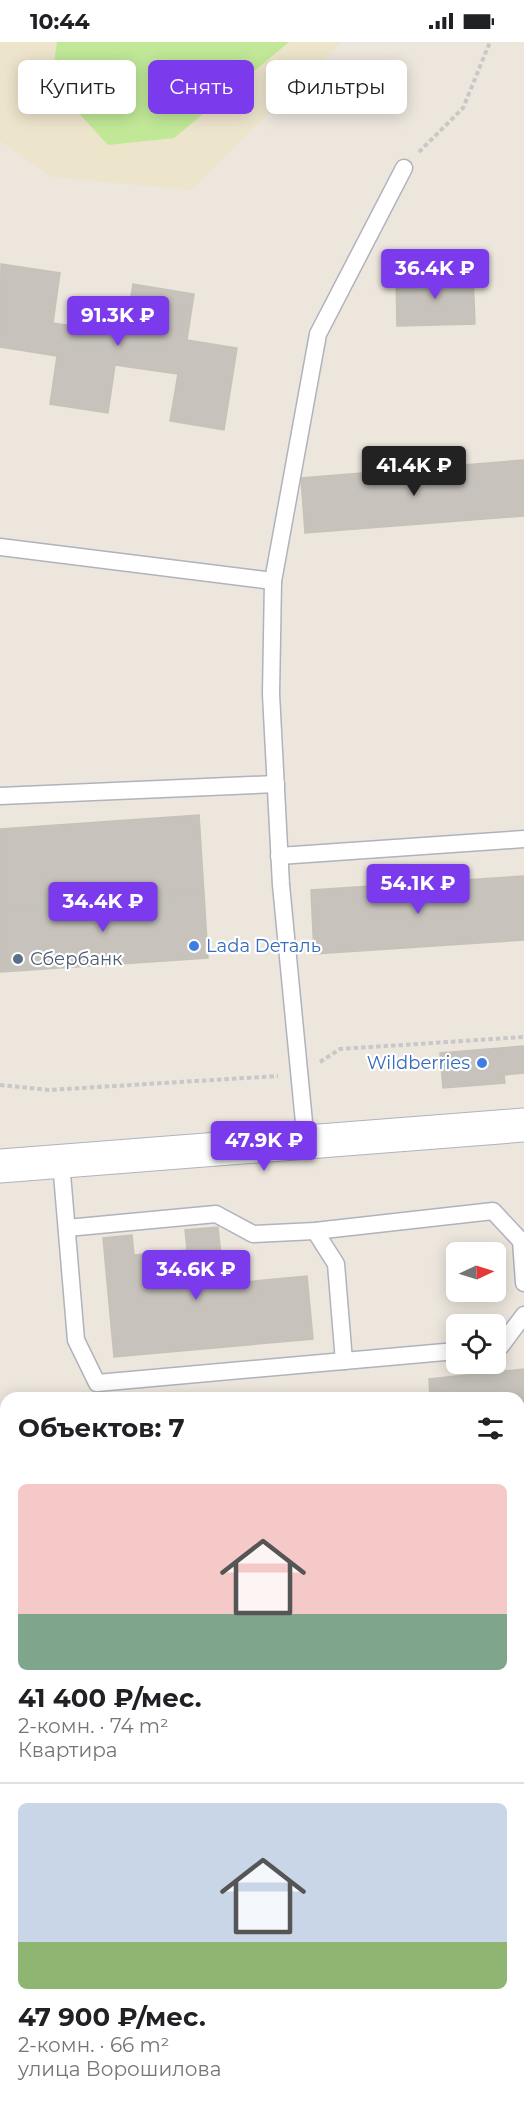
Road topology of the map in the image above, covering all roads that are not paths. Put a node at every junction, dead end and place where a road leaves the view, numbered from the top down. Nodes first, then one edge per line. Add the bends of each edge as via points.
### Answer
1 (404, 168) road end
2 (0, 547) edge
3 (273, 582) junction
4 (276, 784) junction
5 (0, 796) edge
6 (524, 839) edge
7 (279, 856) junction
8 (524, 1125) edge
9 (306, 1143) junction
10 (61, 1162) junction
11 (0, 1166) edge
12 (67, 1228) junction
13 (315, 1232) junction
14 (524, 1283) edge
15 (524, 1315) edge
16 (506, 1339) edge
17 (446, 1352) edge
18 (344, 1361) junction

1 - 3 lane via 318,334
2 - 3 lane
3 - 4 lane via 271,694
4 - 5 lane
4 - 7 lane
6 - 7 lane
7 - 9 lane
8 - 9 main road
9 - 10 main road
10 - 11 main road
10 - 12 lane
12 - 13 lane via 216,1214 253,1234
12 - 18 lane via 76,1340 97,1383
13 - 14 lane via 494,1211 521,1241
13 - 18 lane via 336,1264
15 - 16 lane
17 - 18 lane

